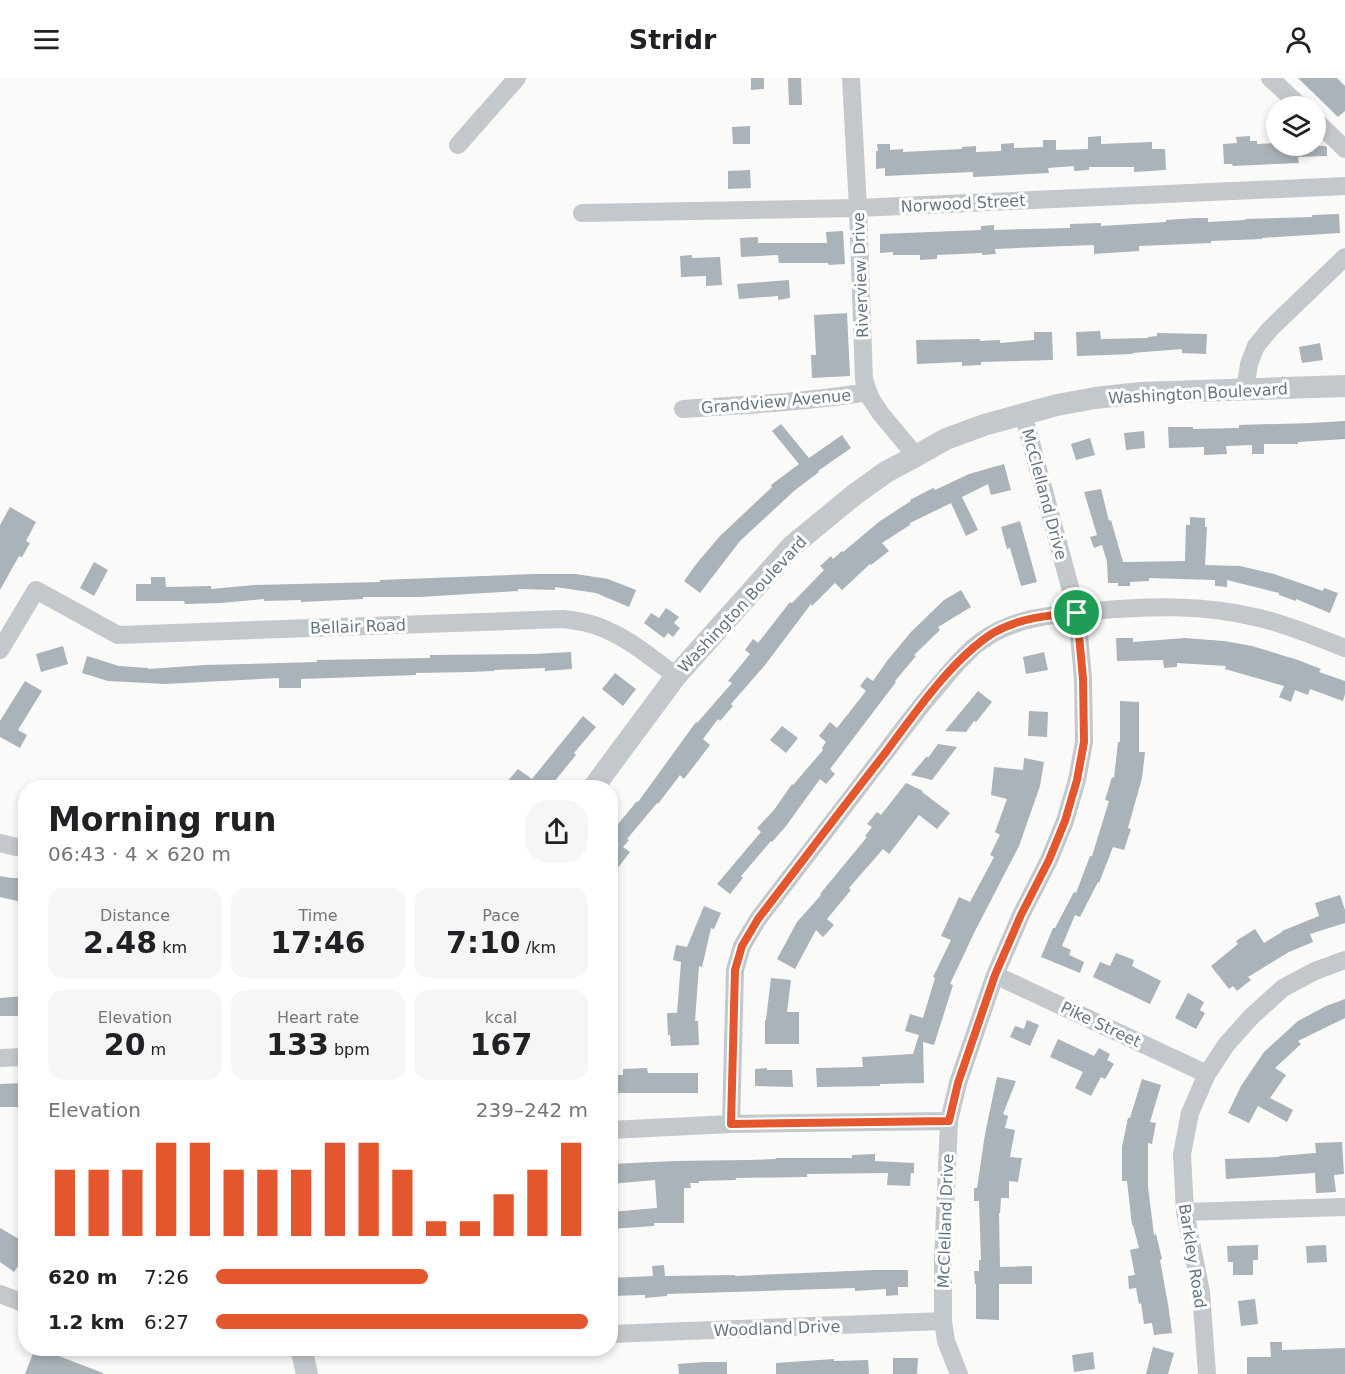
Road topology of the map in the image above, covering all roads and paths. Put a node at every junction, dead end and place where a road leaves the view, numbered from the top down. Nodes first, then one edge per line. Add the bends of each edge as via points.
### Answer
1 (517, 78) edge
2 (851, 78) edge
3 (1270, 78) edge
4 (1289, 96) edge
5 (1326, 130) edge
6 (458, 145) dead end
7 (1345, 148) edge
8 (1345, 186) edge
9 (858, 208) junction
10 (582, 213) dead end
11 (1345, 257) edge
12 (1345, 386) edge
13 (1245, 390) junction
14 (868, 392) junction
15 (683, 409) dead end
16 (1023, 413) junction
17 (916, 456) junction
18 (1077, 613) junction
19 (1345, 648) edge
20 (0, 650) edge
21 (676, 676) junction
22 (598, 780) edge
23 (0, 843) edge
24 (18, 847) edge
25 (1345, 960) edge
26 (995, 975) junction
27 (18, 1057) edge
28 (0, 1058) edge
29 (1207, 1074) junction
30 (949, 1121) junction
31 (731, 1124) junction
32 (618, 1130) edge
33 (1345, 1207) edge
34 (1185, 1212) junction
35 (0, 1294) edge
36 (18, 1301) edge
37 (943, 1321) junction
38 (618, 1334) edge
39 (303, 1356) edge
40 (307, 1374) edge
41 (959, 1374) edge
42 (1207, 1374) edge

1 - 6 street
2 - 9 street, Riverview Drive
3 - 4 street
5 - 7 street
8 - 9 street, Norwood Street
9 - 10 street, Norwood Street
9 - 14 street, Riverview Drive via 864,380
11 - 13 street via 1256,346
12 - 13 street, Washington Boulevard
13 - 16 street, Washington Boulevard via 1140,393
14 - 15 street, Grandview Avenue via 774,404
14 - 17 street, Riverview Drive
16 - 17 street, Washington Boulevard via 946,439
16 - 18 street, McClelland Drive
17 - 21 street, Washington Boulevard via 862,489 792,546
18 - 19 street via 1182,607 1225,611 1260,618
18 - 26 street, McClelland Drive via 1084,742 1077,780 1049,860
18 - 31 street via 1045,615 1016,623 979,643 959,661 758,919 742,946 735,970
20 - 21 street, Bellair Road via 36,590 118,635 563,619 611,632
21 - 22 street, Washington Boulevard
23 - 24 street
25 - 29 street, Barkley Road via 1283,988 1226,1045
26 - 29 street, Pike Street
26 - 30 street, McClelland Drive
27 - 28 street
29 - 34 street, Barkley Road via 1190,1113 1182,1154
30 - 31 street
30 - 37 street, McClelland Drive
31 - 32 street
33 - 34 street
34 - 42 street, Barkley Road via 1201,1292
35 - 36 street
37 - 38 street, Woodland Drive
37 - 41 street, McClelland Drive
39 - 40 street

